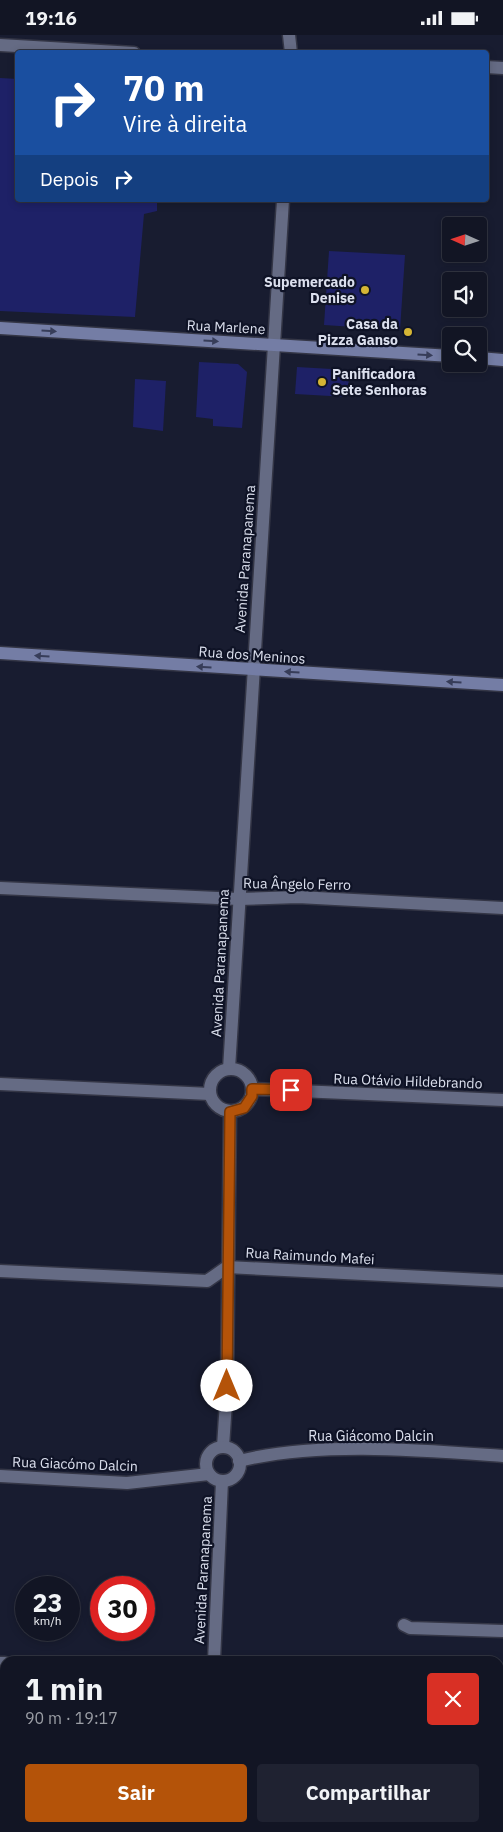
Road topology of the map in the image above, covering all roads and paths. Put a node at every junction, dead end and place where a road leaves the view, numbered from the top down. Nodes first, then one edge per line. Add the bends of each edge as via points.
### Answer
1 (289, 35) edge
2 (0, 45) edge
3 (84, 50) edge
4 (291, 50) edge
5 (489, 67) edge
6 (503, 68) edge
7 (283, 202) edge
8 (0, 328) edge
9 (274, 345) junction
10 (442, 355) edge
11 (487, 359) edge
12 (503, 360) edge
13 (0, 653) edge
14 (253, 670) junction
15 (503, 685) edge
16 (0, 888) edge
17 (239, 899) junction
18 (503, 908) edge
19 (229, 1069) junction
20 (0, 1084) edge
21 (252, 1089) junction
22 (210, 1094) junction
23 (503, 1100) edge
24 (230, 1112) junction
25 (228, 1267) junction
26 (0, 1271) edge
27 (503, 1281) edge
28 (223, 1447) junction
29 (503, 1455) edge
30 (239, 1461) junction
31 (209, 1474) junction
32 (0, 1475) edge
33 (222, 1481) junction
34 (404, 1625) dead end
35 (503, 1631) edge
36 (214, 1656) edge

1 - 4 street
2 - 3 street
5 - 6 street
7 - 9 street, Avenida Paranapanema
8 -> 9 street, Rua Marlene
9 -> 10 street, Rua Marlene
9 - 14 street, Avenida Paranapanema
11 - 12 street
14 -> 13 street, Rua dos Meninos
15 -> 14 street, Rua dos Meninos
14 - 17 street, Avenida Paranapanema
16 - 17 street, Rua Ângelo Ferro
17 - 18 street, Rua Ângelo Ferro via 298,897
17 - 19 street, Avenida Paranapanema
19 - 21 street via 241,1071
19 - 22 street via 216,1074
20 - 22 street
21 - 23 street, Rua Otávio Hildebrando
21 - 24 street via 252,1096 244,1108
22 - 24 street via 216,1106
24 - 25 street
25 - 26 street, Rua Raimundo Mafei via 207,1281
25 - 27 street, Rua Raimundo Mafei
25 - 28 street
28 - 30 street via 230,1449
28 - 31 street via 210,1453 206,1460
29 - 30 street, Rua Giácomo Dalcin via 412,1450 318,1451 258,1456
30 - 33 street via 236,1475
31 - 32 street, Rua Giacómo Dalcin via 128,1483
31 - 33 street
33 - 36 street, Avenida Paranapanema
34 - 35 street via 410,1628

